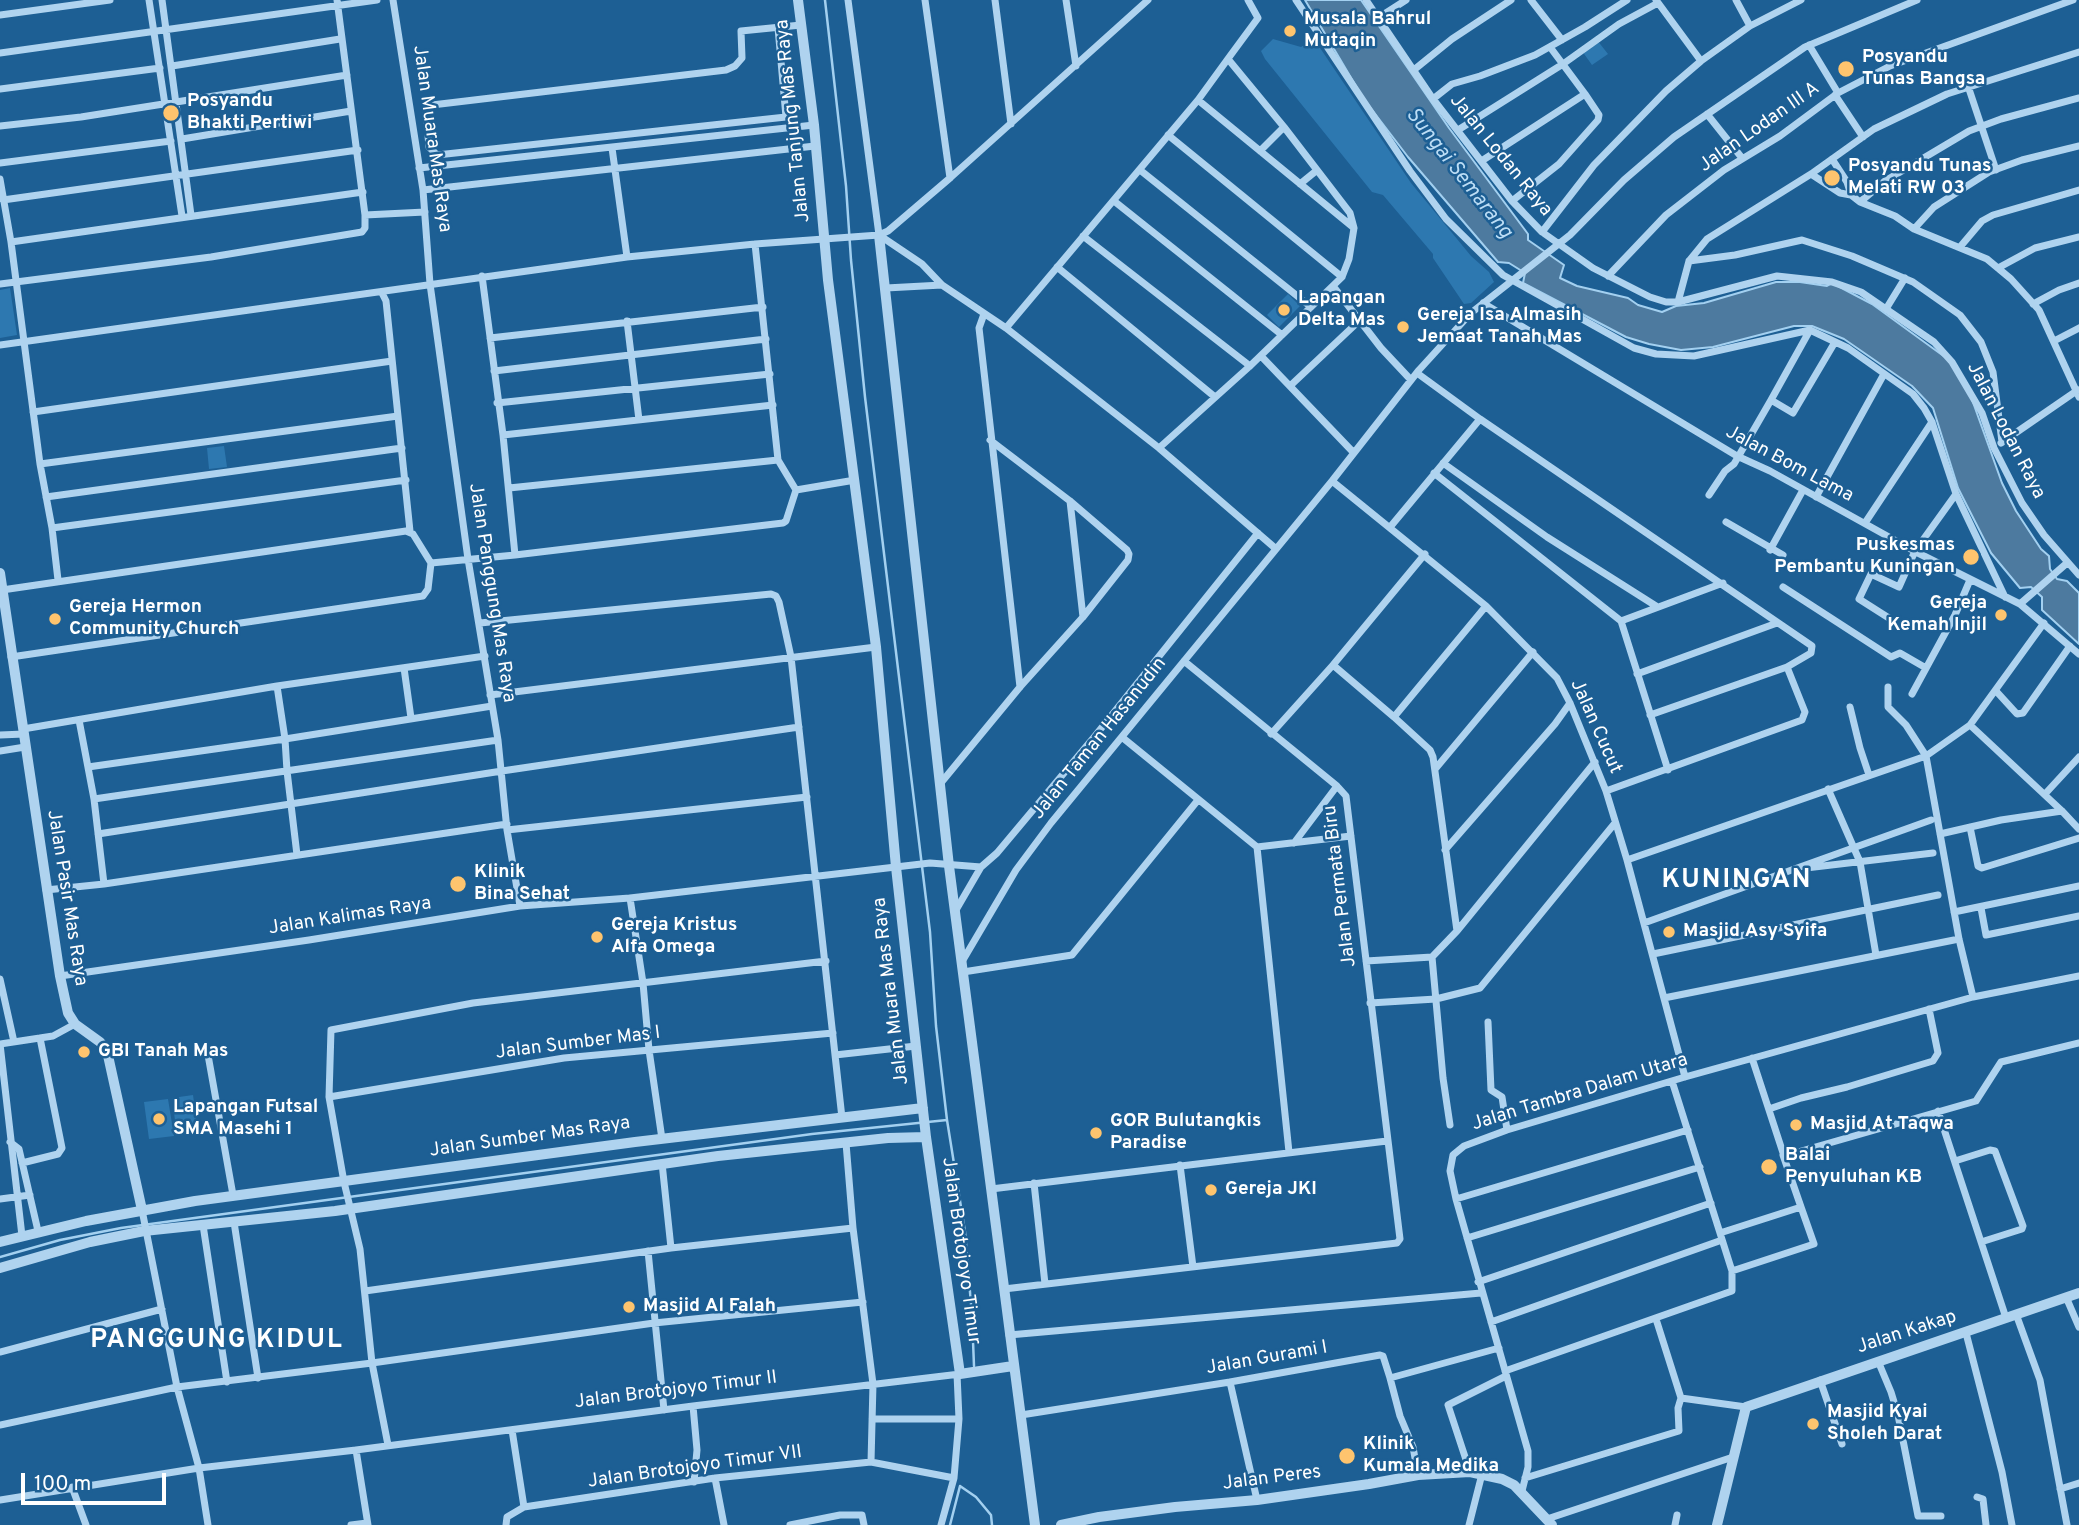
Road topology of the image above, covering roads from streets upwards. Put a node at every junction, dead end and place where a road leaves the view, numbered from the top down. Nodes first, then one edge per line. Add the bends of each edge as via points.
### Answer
1 (110, 0) edge
2 (149, 0) edge
3 (162, 0) edge
4 (377, 0) edge
5 (393, 0) edge
6 (798, 0) edge
7 (848, 0) edge
8 (925, 0) edge
9 (995, 0) edge
10 (1066, 0) edge
11 (1148, 0) edge
12 (1248, 0) edge
13 (1296, 0) edge
14 (1366, 0) edge
15 (1406, 0) edge
16 (1511, 0) edge
17 (1531, 0) edge
18 (1626, 0) edge
19 (1736, 0) edge
20 (1917, 0) edge
21 (2073, 0) edge
22 (1797, 1) edge
23 (1657, 2) edge
24 (337, 3) edge
25 (0, 15) edge
26 (1378, 18) junction
27 (801, 25) junction
28 (1750, 26) junction
29 (778, 28) junction
30 (167, 29) junction
31 (154, 30) junction
32 (340, 38) junction
33 (1562, 40) junction
34 (1809, 45) junction
35 (1550, 47) junction
36 (0, 52) edge
37 (2079, 52) edge
38 (1228, 59) junction
39 (1701, 61) junction
40 (1563, 64) junction
41 (173, 66) junction
42 (1076, 66) junction
43 (160, 68) junction
44 (1415, 69) junction
45 (347, 75) junction
46 (1968, 86) junction
47 (0, 89) edge
48 (1585, 94) junction
49 (1836, 94) junction
50 (2079, 98) edge
51 (1433, 99) junction
52 (1198, 100) junction
53 (176, 101) junction
54 (165, 103) junction
55 (351, 111) junction
56 (1707, 114) junction
57 (1011, 124) junction
58 (814, 125) junction
59 (0, 126) edge
60 (1284, 127) junction
61 (1981, 127) junction
62 (1458, 130) junction
63 (1168, 135) junction
64 (1863, 136) junction
65 (183, 139) junction
66 (171, 141) junction
67 (815, 146) junction
68 (2079, 146) edge
69 (612, 148) junction
70 (358, 150) junction
71 (1260, 151) junction
72 (1742, 158) junction
73 (1832, 159) junction
74 (1483, 160) junction
75 (0, 163) edge
76 (419, 168) junction
77 (615, 168) junction
78 (1140, 170) junction
79 (1996, 170) junction
80 (1316, 171) junction
81 (1811, 174) junction
82 (187, 175) junction
83 (177, 177) junction
84 (950, 178) junction
85 (0, 179) edge
86 (1300, 184) junction
87 (423, 190) junction
88 (2079, 190) edge
89 (363, 192) junction
90 (1851, 195) junction
91 (3, 200) junction
92 (1114, 201) junction
93 (1512, 201) junction
94 (1860, 202) junction
95 (425, 212) junction
96 (191, 215) junction
97 (365, 215) junction
98 (181, 216) junction
99 (1354, 229) junction
100 (1914, 229) junction
101 (1542, 232) junction
102 (881, 234) junction
103 (1083, 236) junction
104 (2079, 237) edge
105 (828, 238) junction
106 (11, 242) junction
107 (755, 244) junction
108 (1555, 247) junction
109 (1960, 247) junction
110 (627, 257) junction
111 (1689, 261) junction
112 (1057, 267) junction
113 (1998, 268) junction
114 (482, 276) junction
115 (1608, 276) junction
116 (1342, 277) junction
117 (1905, 278) junction
118 (1514, 279) junction
119 (15, 282) junction
120 (2079, 283) edge
121 (0, 284) edge
122 (430, 284) junction
123 (942, 285) junction
124 (1334, 286) junction
125 (886, 288) junction
126 (382, 293) junction
127 (1678, 302) junction
128 (1483, 303) junction
129 (2033, 304) junction
130 (763, 307) junction
131 (1311, 307) junction
132 (1886, 309) junction
133 (984, 314) junction
134 (627, 321) junction
135 (1359, 321) junction
136 (1006, 328) junction
137 (2079, 328) edge
138 (1810, 330) junction
139 (1282, 335) junction
140 (490, 338) junction
141 (766, 339) junction
142 (2054, 341) junction
143 (1835, 342) junction
144 (23, 344) junction
145 (0, 345) edge
146 (631, 355) junction
147 (1261, 356) junction
148 (392, 361) junction
149 (1250, 366) junction
150 (495, 371) junction
151 (1417, 373) junction
152 (770, 374) junction
153 (1885, 374) junction
154 (1411, 380) junction
155 (1290, 386) junction
156 (635, 388) junction
157 (2078, 393) edge
158 (1215, 397) junction
159 (1771, 400) junction
160 (497, 402) junction
161 (773, 405) junction
162 (33, 412) junction
163 (398, 416) junction
164 (1480, 419) junction
165 (639, 420) junction
166 (1932, 422) junction
167 (503, 435) junction
168 (990, 440) junction
169 (2003, 442) junction
170 (1159, 447) junction
171 (401, 448) junction
172 (1994, 448) junction
173 (1353, 452) junction
174 (1737, 456) junction
175 (778, 460) junction
176 (1443, 463) junction
177 (40, 464) junction
178 (1434, 473) junction
179 (406, 480) junction
180 (855, 480) junction
181 (1332, 481) junction
182 (509, 488) junction
183 (796, 490) junction
184 (1803, 490) junction
185 (1956, 494) junction
186 (1709, 495) dead end
187 (46, 497) junction
188 (1816, 497) junction
189 (1070, 501) junction
190 (1726, 522) dead end
191 (1865, 523) junction
192 (1391, 526) junction
193 (52, 528) junction
194 (410, 531) junction
195 (1258, 533) junction
196 (1275, 548) junction
197 (1771, 549) junction
198 (1915, 551) junction
199 (1424, 554) junction
200 (515, 555) junction
201 (1783, 555) dead end
202 (468, 559) junction
203 (431, 563) junction
204 (2067, 563) junction
205 (0, 573) edge
206 (2079, 575) edge
207 (58, 580) junction
208 (1970, 580) junction
209 (1723, 583) junction
210 (1783, 587) dead end
211 (2, 590) junction
212 (2005, 597) junction
213 (2020, 604) junction
214 (1486, 606) junction
215 (1656, 606) junction
216 (1083, 617) junction
217 (1892, 620) dead end
218 (1621, 621) junction
219 (1777, 623) junction
220 (2044, 623) junction
221 (480, 624) junction
222 (2070, 646) junction
223 (876, 647) junction
224 (1533, 652) junction
225 (2079, 654) edge
226 (485, 656) junction
227 (11, 657) junction
228 (791, 657) junction
229 (1184, 661) junction
230 (1332, 665) junction
231 (1787, 667) junction
232 (404, 668) junction
233 (1926, 668) junction
234 (1637, 674) junction
235 (277, 686) junction
236 (1020, 687) junction
237 (1888, 687) dead end
238 (1996, 691) junction
239 (1912, 694) dead end
240 (491, 695) junction
241 (1570, 703) junction
242 (492, 706) junction
243 (1850, 707) dead end
244 (1650, 715) junction
245 (1394, 717) junction
246 (411, 718) junction
247 (79, 720) junction
248 (1970, 725) junction
249 (799, 727) junction
250 (23, 731) junction
251 (1271, 734) junction
252 (0, 735) edge
253 (1123, 738) junction
254 (285, 739) junction
255 (498, 740) junction
256 (25, 747) junction
257 (0, 751) edge
258 (1926, 756) junction
259 (2079, 757) edge
260 (1595, 762) junction
261 (88, 767) junction
262 (1436, 768) junction
263 (1668, 770) junction
264 (287, 771) junction
265 (502, 771) junction
266 (1869, 775) junction
267 (940, 784) junction
268 (1337, 786) junction
269 (1828, 789) junction
270 (1606, 791) junction
271 (2045, 794) junction
272 (807, 797) junction
273 (93, 799) junction
274 (1198, 800) junction
275 (291, 804) junction
276 (2062, 811) junction
277 (1931, 820) dead end
278 (1615, 823) junction
279 (507, 827) junction
280 (1970, 827) junction
281 (2079, 830) edge
282 (98, 834) junction
283 (1940, 834) junction
284 (1351, 836) junction
285 (2079, 838) edge
286 (1294, 843) junction
287 (1257, 847) junction
288 (1852, 848) junction
289 (1446, 850) junction
290 (1933, 853) dead end
291 (297, 855) junction
292 (1627, 860) junction
293 (1860, 862) junction
294 (949, 866) junction
295 (896, 867) junction
296 (981, 867) junction
297 (1795, 869) junction
298 (816, 876) junction
299 (104, 884) junction
300 (2079, 887) edge
301 (46, 890) junction
302 (1938, 895) dead end
303 (630, 898) junction
304 (520, 906) junction
305 (1981, 908) junction
306 (956, 910) junction
307 (1869, 911) junction
308 (1954, 912) junction
309 (2079, 916) edge
310 (1644, 923) junction
311 (1457, 931) junction
312 (1954, 940) dead end
313 (1653, 954) junction
314 (1876, 955) junction
315 (1432, 957) junction
316 (963, 960) junction
317 (826, 961) junction
318 (1366, 961) junction
319 (963, 972) junction
320 (60, 976) junction
321 (2079, 976) edge
322 (0, 979) edge
323 (643, 983) junction
324 (1973, 997) junction
325 (1664, 998) junction
326 (1436, 999) junction
327 (1370, 1003) junction
328 (1929, 1009) junction
329 (1488, 1021) dead end
330 (75, 1024) junction
331 (833, 1034) junction
332 (40, 1038) junction
333 (14, 1042) junction
334 (2079, 1043) edge
335 (0, 1044) edge
336 (916, 1046) junction
337 (649, 1050) junction
338 (208, 1055) dead end
339 (835, 1055) junction
340 (1752, 1058) junction
341 (2, 1067) edge
342 (1685, 1077) junction
343 (1672, 1081) junction
344 (329, 1097) junction
345 (3, 1110) edge
346 (924, 1110) junction
347 (1769, 1110) junction
348 (1938, 1111) junction
349 (842, 1118) junction
350 (1450, 1125) dead end
351 (1507, 1130) junction
352 (1688, 1130) junction
353 (925, 1135) junction
354 (662, 1139) junction
355 (1387, 1141) junction
356 (10, 1142) junction
357 (846, 1143) junction
358 (1289, 1152) junction
359 (12, 1153) junction
360 (0, 1154) edge
361 (1783, 1155) junction
362 (1955, 1161) junction
363 (22, 1163) junction
364 (662, 1163) junction
365 (1180, 1165) junction
366 (1700, 1167) junction
367 (345, 1183) junction
368 (1034, 1184) junction
369 (991, 1189) junction
370 (30, 1195) junction
371 (233, 1195) junction
372 (17, 1197) junction
373 (0, 1199) edge
374 (1456, 1199) junction
375 (1711, 1203) junction
376 (1801, 1206) junction
377 (350, 1207) junction
378 (142, 1213) junction
379 (234, 1222) junction
380 (203, 1225) junction
381 (853, 1228) junction
382 (144, 1230) junction
383 (38, 1231) junction
384 (22, 1236) junction
385 (1721, 1236) junction
386 (1467, 1238) junction
387 (0, 1242) edge
388 (1980, 1242) junction
389 (671, 1248) junction
390 (648, 1251) junction
391 (1193, 1267) junction
392 (0, 1268) edge
393 (1732, 1271) junction
394 (1478, 1282) junction
395 (1045, 1284) junction
396 (1004, 1289) junction
397 (365, 1291) junction
398 (1481, 1293) junction
399 (2079, 1293) edge
400 (2066, 1297) junction
401 (863, 1302) junction
402 (162, 1309) junction
403 (2017, 1314) junction
404 (2006, 1318) junction
405 (1656, 1319) junction
406 (1491, 1322) junction
407 (654, 1323) junction
408 (2079, 1327) edge
409 (1966, 1333) junction
410 (1009, 1335) junction
411 (1499, 1348) junction
412 (0, 1352) edge
413 (1878, 1361) junction
414 (372, 1363) junction
415 (1013, 1366) junction
416 (1506, 1373) junction
417 (962, 1374) junction
418 (258, 1378) junction
419 (1390, 1378) junction
420 (1820, 1380) junction
421 (227, 1381) junction
422 (1230, 1382) junction
423 (873, 1384) junction
424 (177, 1387) junction
425 (1681, 1398) junction
426 (693, 1406) junction
427 (1746, 1406) junction
428 (664, 1410) junction
429 (1021, 1415) junction
430 (872, 1419) junction
431 (959, 1419) junction
432 (0, 1425) edge
433 (512, 1430) junction
434 (1842, 1444) dead end
435 (388, 1445) junction
436 (356, 1450) junction
437 (1733, 1457) junction
438 (871, 1462) junction
439 (199, 1468) junction
440 (1470, 1472) junction
441 (1482, 1474) junction
442 (1418, 1475) junction
443 (715, 1478) junction
444 (954, 1478) junction
445 (1525, 1478) junction
446 (694, 1482) junction
447 (2079, 1483) edge
448 (72, 1487) junction
449 (2060, 1489) junction
450 (1522, 1491) junction
451 (1977, 1497) dead end
452 (0, 1500) edge
453 (1257, 1500) junction
454 (524, 1507) junction
455 (1677, 1515) dead end
456 (1941, 1516) dead end
457 (1549, 1522) edge
458 (368, 1524) edge
459 (86, 1525) edge
460 (208, 1525) edge
461 (351, 1525) edge
462 (506, 1525) edge
463 (724, 1525) edge
464 (790, 1525) edge
465 (864, 1525) edge
466 (941, 1525) edge
467 (1035, 1525) edge
468 (1061, 1525) edge
469 (1469, 1525) edge
470 (1675, 1525) edge
471 (1717, 1525) edge
472 (1986, 1525) edge
473 (2012, 1525) edge
474 (2067, 1525) edge

1 - 25 street
2 - 31 street
3 - 30 street
4 - 24 street
5 - 76 street, Jalan Muara Mas Raya
6 - 27 street, Jalan Tanjung Mas Raya
7 - 102 street
8 - 84 street
9 - 57 street
10 - 42 street
11 - 42 street
12 - 38 street via 1258,18
13 - 118 street via 1438,209 1503,275
14 - 26 street, Jalan Lodan Raya
15 - 26 street
16 - 44 street
17 - 33 street
18 - 33 street
19 - 28 street
20 - 34 street, Jalan Taman Hasanudin
21 - 49 street, Jalan Lodan III A via 1890,66
22 - 28 street
23 - 39 street
23 - 40 street
24 - 30 street
24 - 32 street
26 - 44 street, Jalan Lodan Raya
27 - 29 street
27 - 58 street, Jalan Tanjung Mas Raya
28 - 39 street
29 - 29 street via 787,114 783,118 437,155 430,151 426,114 432,105 726,71 742,58 741,31
30 - 31 street
30 - 41 street
31 - 36 street
31 - 43 street
32 - 41 street
32 - 45 street
33 - 35 street
34 - 49 street
34 - 56 street, Jalan Taman Hasanudin
35 - 40 street
35 - 51 street via 1452,84
37 - 46 street
38 - 52 street
38 - 60 street
39 - 101 street via 1619,138
40 - 48 street
40 - 62 street
41 - 53 street
42 - 57 street
43 - 47 street
43 - 54 street
44 - 51 street, Jalan Lodan Raya
45 - 53 street
45 - 55 street
46 - 61 street
46 - 64 street
48 - 74 street
48 - 93 street via 1598,120 1559,164
49 - 64 street
49 - 72 street, Jalan Lodan III A
50 - 61 street
51 - 62 street, Jalan Lodan Raya
52 - 63 street
52 - 71 street
53 - 54 street
53 - 65 street
54 - 59 street
54 - 66 street
55 - 65 street
55 - 70 street
56 - 72 street
56 - 108 street, Jalan Taman Hasanudin via 1674,136
57 - 84 street
58 - 67 street, Jalan Tanjung Mas Raya
58 - 69 street
60 - 71 street
60 - 80 street
61 - 79 street
61 - 94 street via 1885,181
62 - 74 street, Jalan Lodan Raya
63 - 78 street
63 - 116 street
64 - 73 street
65 - 82 street
66 - 75 street
66 - 83 street
67 - 77 street
67 - 105 street, Jalan Tanjung Mas Raya
68 - 79 street
69 - 76 street
69 - 77 street
70 - 82 street
70 - 89 street
71 - 86 street
72 - 115 street, Jalan Lodan III A via 1666,215
73 - 81 street
73 - 90 street
74 - 93 street, Jalan Lodan Raya
76 - 87 street, Jalan Muara Mas Raya
77 - 87 street
77 - 110 street
78 - 92 street
78 - 131 street
79 - 100 street via 1934,207
80 - 86 street
80 - 99 street via 1350,213
81 - 90 street
81 - 111 street via 1718,230
82 - 83 street
82 - 96 street
83 - 91 street
83 - 98 street
84 - 102 street
85 - 91 street
86 - 99 street
87 - 95 street, Jalan Muara Mas Raya
88 - 109 street via 1993,215
89 - 96 street
89 - 97 street
90 - 94 street
91 - 106 street
92 - 103 street
92 - 139 street
93 - 101 street, Jalan Lodan Raya
94 - 100 street
95 - 97 street
95 - 122 street, Jalan Muara Mas Raya
96 - 98 street
97 - 119 street via 365,228 356,234
98 - 106 street
99 - 116 street
100 - 109 street
101 - 108 street, Jalan Lodan Raya
102 - 105 street
102 - 123 street
102 - 125 street
103 - 112 street
103 - 149 street
104 - 113 street via 2035,248
105 - 107 street
105 - 180 street, Jalan Tanjung Mas Raya via 828,280
106 - 119 street
107 - 110 street
107 - 130 street
108 - 115 street, Jalan Lodan Raya
108 - 118 street, Jalan Taman Hasanudin
109 - 113 street
110 - 114 street
111 - 117 street via 1802,240
111 - 127 street
112 - 136 street
112 - 158 street
113 - 129 street
114 - 122 street
114 - 140 street
115 - 127 street, Jalan Lodan Raya via 1650,297
116 - 124 street
117 - 132 street
117 - 169 street via 1960,315 1981,342 1993,372
118 - 128 street, Jalan Taman Hasanudin
118 - 138 street via 1634,348 1656,354 1693,356
119 - 121 street
119 - 144 street
120 - 129 street
122 - 126 street
122 - 202 street, Jalan Panggung Mas Raya
123 - 125 street
123 - 133 street
124 - 131 street
124 - 135 street
125 - 267 street
126 - 144 street
126 - 148 street
127 - 132 street, Jalan Lodan Raya via 1761,278 1785,276 1832,282 1861,292
128 - 151 street, Jalan Taman Hasanudin
128 - 174 street, Jalan Bom Lama
129 - 142 street
130 - 134 street
130 - 141 street
131 - 139 street
132 - 172 street, Jalan Lodan Raya via 1934,342 1952,362 1982,413
133 - 136 street
133 - 168 street via 979,328
134 - 140 street
134 - 146 street
135 - 154 street
135 - 155 street
136 - 170 street
137 - 142 street
138 - 143 street
138 - 159 street
139 - 147 street
140 - 150 street
141 - 146 street
141 - 152 street
142 - 157 street
143 - 153 street
143 - 159 street via 1793,412
144 - 145 street
144 - 162 street
146 - 150 street
146 - 156 street
147 - 149 street
147 - 155 street
148 - 162 street
148 - 163 street
149 - 158 street
150 - 160 street
151 - 154 street, Jalan Taman Hasanudin
151 - 164 street
152 - 156 street
152 - 161 street
153 - 166 street via 1913,394
153 - 188 street
154 - 173 street, Jalan Taman Hasanudin
155 - 173 street
156 - 160 street
156 - 165 street
157 - 169 street
158 - 170 street
159 - 174 street
160 - 167 street
161 - 165 street
161 - 175 street
162 - 177 street
163 - 171 street
163 - 177 street
164 - 176 street
164 - 209 street
165 - 167 street
166 - 185 street
166 - 191 street
167 - 182 street
168 - 189 street
168 - 236 street
169 - 172 street
170 - 195 street
171 - 179 street
171 - 187 street
172 - 204 street, Jalan Lodan Raya via 2022,503
173 - 181 street, Jalan Taman Hasanudin
174 - 184 street, Jalan Bom Lama
174 - 186 street
175 - 182 street
175 - 183 street
176 - 178 street
176 - 215 street
177 - 187 street
178 - 192 street
178 - 218 street
179 - 193 street
179 - 194 street
180 - 183 street
180 - 223 street, Jalan Muara Mas Raya
181 - 192 street, Jalan Cucut
181 - 196 street, Jalan Taman Hasanudin
182 - 200 street
183 - 200 street via 786,521 780,524
184 - 188 street, Jalan Bom Lama
184 - 197 street
185 - 198 street
185 - 212 street
187 - 193 street
188 - 191 street, Jalan Bom Lama
189 - 216 street
189 - 216 street via 1129,554
190 - 197 street
191 - 198 street, Jalan Bom Lama
192 - 199 street, Jalan Cucut
193 - 207 street
194 - 203 street
194 - 207 street
195 - 196 street
195 - 296 street, Jalan Taman Hasanudin via 1096,736
196 - 229 street, Jalan Taman Hasanudin
197 - 201 street
198 - 208 street, Jalan Bom Lama
198 - 217 street via 1899,587 1872,573 1859,597
199 - 214 street, Jalan Cucut
199 - 230 street
200 - 202 street
202 - 203 street
202 - 221 street, Jalan Panggung Mas Raya
203 - 227 street via 423,596
204 - 206 street, Jalan Lodan Raya
204 - 213 street
205 - 211 street, Jalan Pasir Mas Raya
207 - 211 street
208 - 212 street, Jalan Bom Lama
208 - 233 street
209 - 215 street
209 - 219 street
210 - 233 street via 1891,657 1900,653
211 - 227 street, Jalan Pasir Mas Raya
212 - 213 street, Jalan Bom Lama
213 - 220 street, Jalan Bom Lama
214 - 224 street, Jalan Cucut
214 - 245 street
215 - 218 street
216 - 236 street
218 - 234 street
219 - 231 street via 1812,646 1811,653
219 - 234 street
220 - 222 street, Jalan Bom Lama
220 - 238 street
221 - 226 street, Jalan Panggung Mas Raya
221 - 228 street via 771,594 779,602
222 - 225 street, Jalan Bom Lama
222 - 238 street via 2023,713 2017,714
223 - 228 street
223 - 295 street, Jalan Muara Mas Raya
224 - 241 street, Jalan Cucut via 1557,678
224 - 262 street
226 - 232 street
226 - 240 street, Jalan Panggung Mas Raya
227 - 250 street, Jalan Pasir Mas Raya
228 - 240 street
228 - 249 street
229 - 251 street, Jalan Permata Biru
229 - 253 street, Jalan Taman Hasanudin
230 - 245 street
230 - 251 street
231 - 244 street
231 - 263 street via 1805,712 1802,720
232 - 235 street
232 - 246 street
233 - 239 street
234 - 244 street
235 - 247 street
235 - 254 street
236 - 267 street
237 - 258 street via 1888,707
238 - 248 street
240 - 242 street, Jalan Panggung Mas Raya
241 - 260 street, Jalan Cucut
241 - 289 street
242 - 246 street
242 - 255 street, Jalan Panggung Mas Raya
243 - 266 street
244 - 263 street
245 - 262 street via 1430,750
246 - 254 street
247 - 250 street
247 - 261 street
248 - 258 street
248 - 271 street
249 - 265 street
249 - 272 street
250 - 252 street
250 - 256 street, Jalan Pasir Mas Raya
251 - 268 street, Jalan Permata Biru
253 - 274 street
253 - 316 street, Jalan Taman Hasanudin via 1030,851
254 - 261 street
254 - 264 street
255 - 264 street
255 - 265 street, Jalan Panggung Mas Raya
256 - 257 street
256 - 301 street, Jalan Pasir Mas Raya
258 - 266 street
258 - 283 street
259 - 271 street
260 - 270 street, Jalan Cucut
260 - 311 street
261 - 273 street
262 - 289 street
263 - 270 street
264 - 273 street
264 - 275 street
265 - 275 street
265 - 279 street, Jalan Panggung Mas Raya
266 - 269 street
267 - 294 street
268 - 284 street, Jalan Permata Biru via 1346,796
268 - 286 street
269 - 288 street
269 - 292 street
270 - 278 street, Jalan Cucut
271 - 276 street
272 - 279 street
272 - 298 street
273 - 282 street
274 - 287 street
274 - 319 street via 1072,955
275 - 282 street
275 - 291 street
276 - 280 street
276 - 281 street
277 - 288 street
278 - 292 street, Jalan Cucut
278 - 326 street via 1480,988
279 - 291 street
279 - 304 street, Jalan Panggung Mas Raya
280 - 283 street
280 - 285 street via 1982,868
282 - 299 street
283 - 308 street
284 - 286 street
284 - 318 street, Jalan Permata Biru
286 - 287 street
287 - 358 street
288 - 293 street
288 - 297 street
289 - 311 street
290 - 293 street
291 - 299 street
292 - 310 street, Jalan Cucut
293 - 297 street
293 - 307 street
294 - 295 street, Jalan Kalimas Raya
294 - 296 street, Jalan Kalimas Raya
294 - 306 street
295 - 298 street, Jalan Kalimas Raya
295 - 336 street, Jalan Muara Mas Raya
296 - 306 street, Jalan Taman Hasanudin
297 - 310 street
298 - 303 street, Jalan Kalimas Raya
298 - 317 street
299 - 301 street
300 - 305 street
301 - 320 street, Jalan Pasir Mas Raya
302 - 307 street
303 - 304 street, Jalan Kalimas Raya
303 - 323 street
304 - 320 street, Jalan Kalimas Raya
305 - 308 street
305 - 309 street via 1986,935
306 - 316 street
307 - 313 street
307 - 314 street
308 - 324 street
310 - 313 street, Jalan Cucut
311 - 315 street
312 - 314 street
313 - 325 street, Jalan Cucut
314 - 325 street
315 - 318 street
315 - 326 street
316 - 319 street
317 - 323 street
317 - 331 street
318 - 327 street, Jalan Permata Biru
319 - 369 street
320 - 330 street, Jalan Pasir Mas Raya
321 - 324 street, Jalan Tambra Dalam Utara
322 - 333 street
323 - 337 street
323 - 344 street via 472,1003 331,1030
324 - 328 street, Jalan Tambra Dalam Utara
325 - 342 street, Jalan Cucut
326 - 327 street
326 - 350 street
327 - 355 street, Jalan Permata Biru
328 - 340 street, Jalan Tambra Dalam Utara
328 - 347 street via 1938,1054 1933,1061
329 - 351 street via 1491,1090 1502,1097
330 - 332 street
330 - 378 street via 107,1051
331 - 337 street, Jalan Sumber Mas I
331 - 339 street
332 - 333 street
332 - 363 street via 62,1148 58,1154
333 - 335 street
334 - 348 street via 2001,1062 1977,1100
335 - 341 street
336 - 339 street
336 - 346 street, Jalan Muara Mas Raya
337 - 344 street, Jalan Sumber Mas I via 564,1058
337 - 354 street
338 - 371 street
339 - 349 street
340 - 342 street, Jalan Tambra Dalam Utara
340 - 347 street
341 - 345 street
342 - 343 street, Jalan Tambra Dalam Utara
343 - 351 street, Jalan Tambra Dalam Utara
343 - 352 street
344 - 367 street
345 - 356 street
346 - 349 street, Jalan Sumber Mas Raya
346 - 353 street, Jalan Muara Mas Raya
347 - 361 street
348 - 361 street
348 - 362 street
349 - 354 street, Jalan Sumber Mas Raya
351 - 374 street, Jalan Tambra Dalam Utara via 1452,1155
352 - 366 street
352 - 374 street
353 - 357 street
353 - 417 street, Jalan Brotojoyo Timur
354 - 367 street, Jalan Sumber Mas Raya
355 - 358 street
355 - 391 street, Jalan Permata Biru via 1397,1242
356 - 359 street
356 - 363 street via 19,1149
357 - 364 street
357 - 381 street
358 - 365 street
359 - 360 street
359 - 372 street
361 - 376 street
362 - 388 street
362 - 388 street via 1995,1151 2023,1226
363 - 370 street
364 - 377 street
364 - 389 street
365 - 368 street
365 - 391 street
366 - 375 street
366 - 386 street
367 - 371 street, Jalan Sumber Mas Raya
367 - 377 street
368 - 369 street
368 - 395 street
369 - 396 street
370 - 372 street
370 - 383 street
371 - 378 street, Jalan Sumber Mas Raya
372 - 373 street
372 - 384 street
374 - 386 street, Jalan Tambra Dalam Utara
375 - 385 street
375 - 394 street
376 - 385 street
376 - 393 street via 1814,1244
377 - 379 street
377 - 397 street
378 - 382 street
378 - 383 street, Jalan Sumber Mas Raya
379 - 380 street
379 - 418 street
380 - 382 street
380 - 421 street
381 - 389 street
381 - 401 street
382 - 392 street
382 - 402 street
383 - 384 street, Jalan Sumber Mas Raya
384 - 387 street, Jalan Sumber Mas Raya
385 - 393 street
385 - 406 street
386 - 394 street, Jalan Tambra Dalam Utara
388 - 404 street
389 - 390 street
390 - 397 street
390 - 407 street
391 - 395 street
393 - 405 street via 1732,1291
394 - 398 street, Jalan Tambra Dalam Utara
395 - 396 street
396 - 410 street
397 - 414 street
398 - 406 street, Jalan Tambra Dalam Utara
398 - 410 street
399 - 400 street, Jalan Kakap
400 - 403 street, Jalan Kakap
400 - 408 street
401 - 407 street
401 - 423 street
402 - 412 street
402 - 424 street
403 - 404 street, Jalan Kakap
403 - 449 street via 2040,1380
404 - 409 street, Jalan Kakap
405 - 416 street
405 - 425 street
406 - 411 street, Jalan Tambra Dalam Utara
407 - 414 street
407 - 428 street
409 - 413 street, Jalan Kakap
409 - 473 street
410 - 415 street
411 - 416 street, Jalan Tambra Dalam Utara
411 - 419 street
413 - 420 street, Jalan Kakap
413 - 456 street via 1898,1415 1918,1516
414 - 418 street
414 - 435 street
415 - 417 street
415 - 429 street
416 - 440 street via 1448,1405
416 - 445 street, Jalan Tambra Dalam Utara via 1528,1451
417 - 423 street, Jalan Brotojoyo Timur II
417 - 431 street
418 - 421 street
419 - 422 street, Jalan Gurami I via 1380,1355
419 - 442 street
420 - 427 street, Jalan Kakap
420 - 434 street
421 - 424 street
422 - 429 street, Jalan Gurami I
422 - 453 street
423 - 426 street, Jalan Brotojoyo Timur II
423 - 430 street
424 - 432 street
424 - 439 street
425 - 427 street
425 - 445 street via 1679,1431
426 - 428 street, Jalan Brotojoyo Timur II
426 - 446 street
427 - 437 street
428 - 433 street, Jalan Brotojoyo Timur II
429 - 467 street
430 - 431 street
430 - 438 street
431 - 444 street
433 - 435 street, Jalan Brotojoyo Timur II
433 - 454 street
435 - 436 street, Jalan Brotojoyo Timur II
436 - 439 street, Jalan Brotojoyo Timur II
436 - 458 street
437 - 457 street
437 - 471 street
438 - 443 street, Jalan Brotojoyo Timur VII
438 - 444 street, Jalan Brotojoyo Timur VII
439 - 448 street, Jalan Brotojoyo Timur II
439 - 460 street
440 - 441 street, Jalan Peres
440 - 442 street, Jalan Peres
441 - 450 street, Jalan Peres
441 - 469 street
442 - 453 street, Jalan Peres
443 - 446 street, Jalan Brotojoyo Timur VII
443 - 463 street
444 - 466 street
445 - 450 street, Jalan Tambra Dalam Utara
446 - 454 street, Jalan Brotojoyo Timur VII
447 - 449 street
448 - 452 street, Jalan Brotojoyo Timur II
448 - 459 street
449 - 474 street
450 - 457 street, Jalan Peres
451 - 472 street via 1983,1499
453 - 468 street, Jalan Peres
454 - 462 street via 507,1517
455 - 470 street
458 - 461 street
464 - 465 street via 840,1515 862,1515

